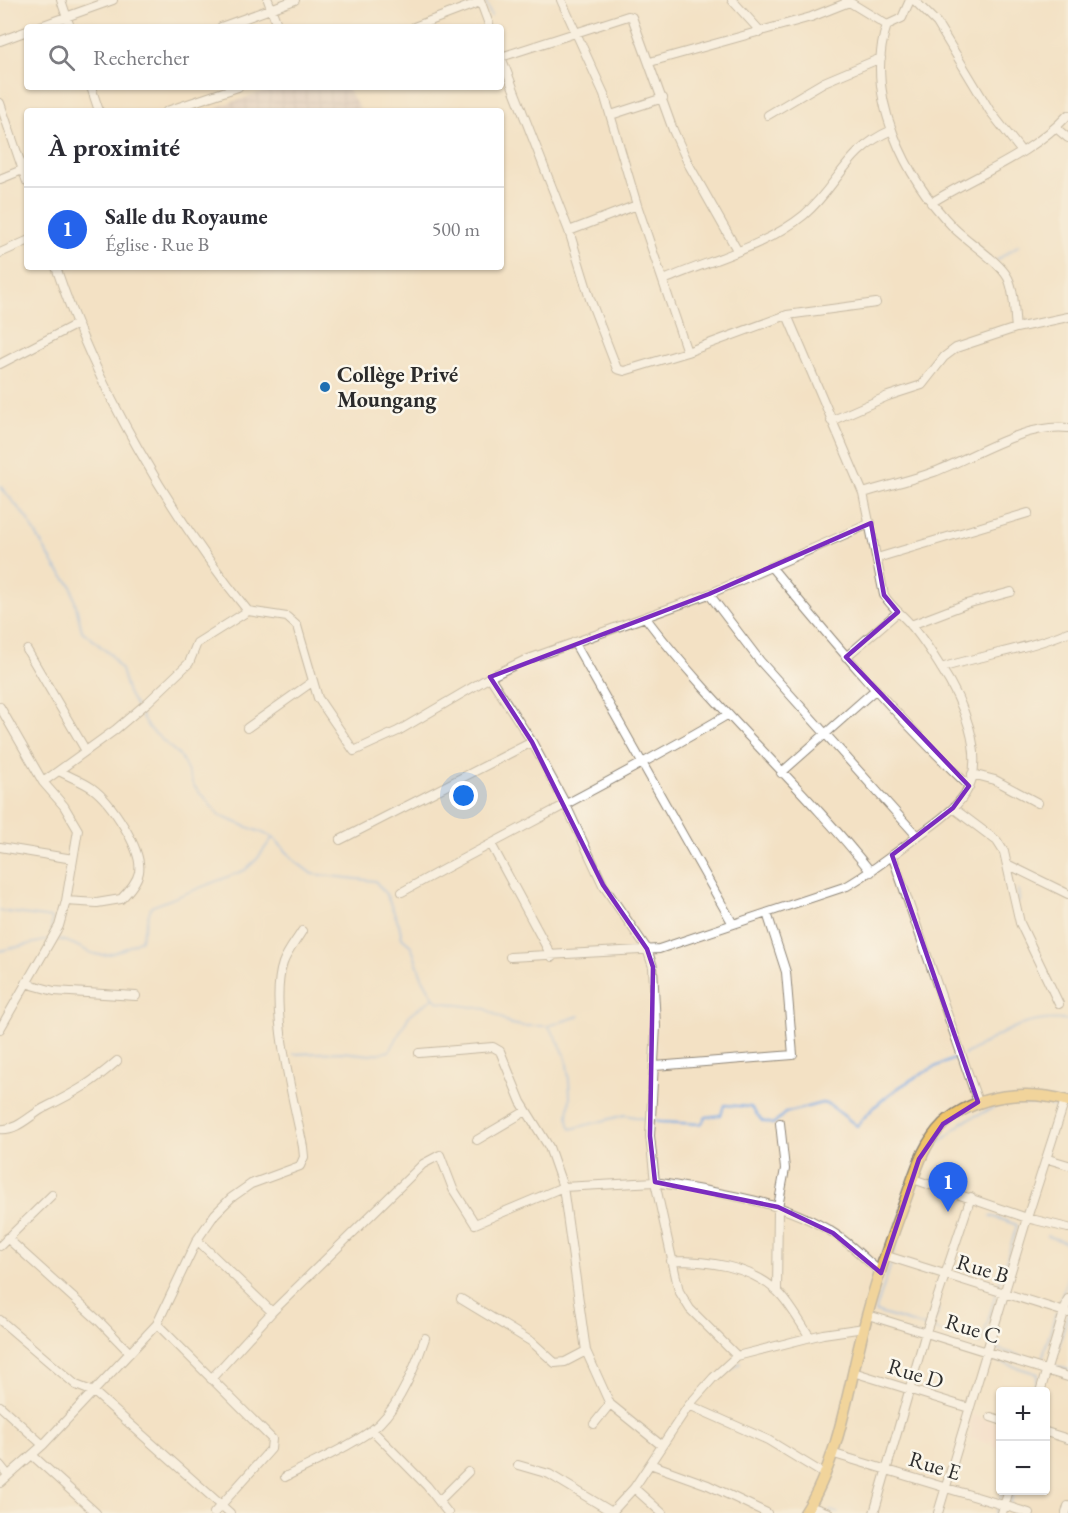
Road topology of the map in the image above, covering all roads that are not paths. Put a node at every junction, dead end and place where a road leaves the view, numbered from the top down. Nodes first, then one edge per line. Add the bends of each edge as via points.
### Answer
1 (61, 0) edge
2 (114, 0) edge
3 (296, 0) edge
4 (561, 0) edge
5 (732, 0) edge
6 (912, 0) edge
7 (480, 1) edge
8 (847, 1) edge
9 (270, 4) edge
10 (67, 17) junction
11 (47, 24) edge
12 (69, 24) edge
13 (227, 24) edge
14 (277, 24) edge
15 (422, 24) edge
16 (489, 24) edge
17 (887, 25) junction
18 (24, 32) edge
19 (761, 32) junction
20 (577, 33) junction
21 (0, 41) edge
22 (504, 56) edge
23 (881, 58) junction
24 (650, 62) junction
25 (504, 65) edge
26 (93, 90) edge
27 (229, 90) edge
28 (663, 98) junction
29 (1, 107) edge
30 (98, 108) edge
31 (176, 108) edge
32 (612, 115) junction
33 (768, 115) dead end
34 (1068, 115) edge
35 (1056, 128) junction
36 (892, 130) junction
37 (1068, 138) edge
38 (1022, 153) junction
39 (24, 167) edge
40 (24, 170) edge
41 (0, 179) edge
42 (931, 204) junction
43 (638, 206) junction
44 (569, 231) junction
45 (24, 242) edge
46 (737, 250) junction
47 (0, 253) edge
48 (57, 270) edge
49 (664, 280) junction
50 (876, 303) dead end
51 (787, 315) junction
52 (1068, 317) edge
53 (77, 324) junction
54 (1016, 328) junction
55 (687, 352) junction
56 (0, 364) edge
57 (831, 421) junction
58 (1068, 428) edge
59 (863, 493) junction
60 (1028, 513) dead end
61 (871, 523) junction
62 (877, 558) junction
63 (772, 568) junction
64 (1011, 592) dead end
65 (709, 594) junction
66 (248, 611) junction
67 (898, 612) junction
68 (645, 617) junction
69 (911, 625) junction
70 (1068, 632) edge
71 (574, 642) junction
72 (27, 650) dead end
73 (846, 657) junction
74 (941, 668) junction
75 (490, 677) junction
76 (312, 682) junction
77 (876, 689) junction
78 (0, 707) edge
79 (727, 715) junction
80 (247, 728) dead end
81 (824, 733) junction
82 (532, 742) junction
83 (86, 752) junction
84 (641, 766) junction
85 (58, 771) junction
86 (781, 773) junction
87 (972, 774) junction
88 (43, 782) junction
89 (969, 786) junction
90 (565, 803) junction
91 (1038, 803) dead end
92 (953, 808) junction
93 (917, 836) junction
94 (340, 840) dead end
95 (491, 844) junction
96 (0, 847) edge
97 (892, 855) junction
98 (73, 859) junction
99 (1009, 865) junction
100 (871, 872) junction
101 (402, 892) dead end
102 (1068, 894) edge
103 (66, 901) junction
104 (767, 913) junction
105 (733, 924) junction
106 (302, 931) dead end
107 (647, 949) junction
108 (510, 957) dead end
109 (552, 957) junction
110 (25, 983) junction
111 (136, 996) dead end
112 (1059, 1004) dead end
113 (0, 1029) edge
114 (419, 1053) dead end
115 (117, 1061) dead end
116 (655, 1066) junction
117 (1067, 1101) edge
118 (978, 1102) junction
119 (526, 1111) junction
120 (780, 1123) dead end
121 (0, 1129) edge
122 (477, 1140) dead end
123 (1048, 1159) junction
124 (1068, 1166) edge
125 (913, 1179) junction
126 (655, 1182) junction
127 (563, 1187) junction
128 (52, 1195) dead end
129 (971, 1197) junction
130 (778, 1207) junction
131 (1027, 1218) junction
132 (1068, 1228) edge
133 (7, 1238) junction
134 (197, 1240) junction
135 (0, 1246) edge
136 (887, 1256) junction
137 (671, 1261) junction
138 (880, 1273) junction
139 (945, 1276) junction
140 (777, 1291) junction
141 (1004, 1293) junction
142 (461, 1299) dead end
143 (1068, 1299) edge
144 (272, 1312) junction
145 (1066, 1313) edge
146 (868, 1315) junction
147 (0, 1320) edge
148 (157, 1324) junction
149 (864, 1328) junction
150 (926, 1332) junction
151 (810, 1337) junction
152 (425, 1338) dead end
153 (586, 1351) junction
154 (986, 1351) junction
155 (130, 1353) junction
156 (737, 1356) junction
157 (1046, 1370) junction
158 (853, 1372) junction
159 (1068, 1377) edge
160 (211, 1379) junction
161 (1041, 1387) edge
162 (910, 1390) junction
163 (94, 1392) junction
164 (610, 1404) junction
165 (688, 1405) junction
166 (0, 1406) edge
167 (969, 1408) junction
168 (991, 1418) dead end
169 (996, 1419) edge
170 (594, 1424) dead end
171 (372, 1430) junction
172 (1050, 1433) edge
173 (1068, 1439) edge
174 (661, 1444) junction
175 (43, 1445) junction
176 (831, 1453) junction
177 (32, 1455) junction
178 (650, 1464) junction
179 (0, 1465) edge
180 (518, 1465) dead end
181 (887, 1470) junction
182 (468, 1472) dead end
183 (824, 1474) junction
184 (8, 1475) junction
185 (285, 1477) dead end
186 (0, 1483) edge
187 (946, 1487) junction
188 (634, 1488) junction
189 (1008, 1495) edge
190 (440, 1500) junction
191 (221, 1505) junction
192 (1068, 1506) edge
193 (807, 1510) edge
194 (1003, 1510) edge
195 (96, 1513) edge
196 (214, 1513) edge
197 (230, 1513) edge
198 (448, 1513) edge
199 (612, 1513) edge
200 (662, 1513) edge
201 (767, 1513) edge
202 (829, 1513) edge
203 (874, 1513) edge
204 (938, 1513) edge
205 (1029, 1513) edge
206 (1066, 1513) edge

1 - 10 street
2 - 10 street
3 - 9 street
4 - 20 street
5 - 19 street
6 - 17 street via 902,18
6 - 38 street via 938,23 986,105
7 - 15 street
7 - 16 street
8 - 17 street
8 - 19 street
9 - 13 street
9 - 14 street
10 - 11 street
10 - 12 street
17 - 23 street
18 - 21 street
19 - 24 street
20 - 22 street
20 - 24 street via 632,17
20 - 32 street
23 - 33 street via 824,82
23 - 36 street via 885,105
24 - 28 street
25 - 44 street
26 - 30 street
27 - 31 street
28 - 32 street
28 - 46 street via 688,165
29 - 39 street
32 - 43 street
34 - 35 street
35 - 37 street
35 - 38 street
36 - 42 street
36 - 46 street via 863,145 805,214 761,243
38 - 42 street via 964,182
40 - 41 street
42 - 54 street via 1007,277
43 - 44 street
43 - 49 street
44 - 55 street via 617,369 624,371
45 - 47 street
46 - 49 street
48 - 53 street
49 - 55 street
50 - 51 street
51 - 55 street
51 - 57 street
52 - 54 street
53 - 56 street
53 - 66 street via 136,441 201,550
54 - 57 street via 956,348 922,385
57 - 59 street
58 - 59 street via 1038,430 934,472
59 - 61 street
60 - 62 street
61 - 62 street
61 - 63 street
62 - 67 street via 884,594
63 - 65 street
63 - 73 street
64 - 69 street
65 - 68 street
65 - 81 street via 760,661
66 - 76 street via 292,620
66 - 83 street via 197,643 181,672
67 - 69 street
67 - 73 street
68 - 71 street
68 - 79 street
69 - 74 street
70 - 74 street
71 - 75 street
71 - 84 street
72 - 83 street
73 - 77 street
74 - 87 street via 969,725
75 - 76 street via 356,751 318,698
75 - 82 street
76 - 80 street
77 - 81 street
77 - 89 street
78 - 88 street
79 - 84 street
79 - 86 street
81 - 86 street
81 - 93 street
82 - 90 street
82 - 94 street
83 - 85 street
84 - 90 street
84 - 105 street
85 - 88 street
85 - 103 street via 102,798 127,833 140,862 136,880 121,899 104,903
86 - 100 street via 833,824
87 - 89 street
87 - 91 street via 995,780
88 - 98 street via 75,821 78,830
89 - 92 street
90 - 95 street
90 - 107 street via 603,885
92 - 93 street
92 - 99 street via 997,841
93 - 97 street
95 - 101 street
95 - 109 street
96 - 98 street
97 - 100 street
97 - 118 street
98 - 103 street
99 - 102 street
99 - 112 street via 1020,923
100 - 104 street via 826,895
103 - 110 street via 59,926
104 - 105 street
104 - 116 street via 786,972 793,1055
105 - 107 street via 671,946
106 - 134 street via 284,962 279,994 303,1162 251,1184 231,1198
107 - 109 street
107 - 116 street via 656,984
108 - 109 street
110 - 111 street via 54,991
110 - 113 street
114 - 119 street via 497,1048
115 - 121 street via 81,1091 45,1107 13,1128
116 - 126 street via 650,1136
117 - 118 main road via 1032,1094
117 - 123 street
118 - 125 main road via 943,1124 919,1159
119 - 122 street
119 - 127 street via 549,1147
120 - 130 street via 785,1169
123 - 124 street
123 - 131 street
125 - 129 street
125 - 136 main road
126 - 127 street
126 - 130 street
126 - 137 street
127 - 144 street via 475,1224 438,1156 423,1164
127 - 153 street
128 - 133 street
129 - 131 street
129 - 139 street
130 - 138 street via 833,1233
130 - 140 street
131 - 132 street
131 - 141 street
133 - 135 street
133 - 155 street
134 - 144 street
134 - 148 street
136 - 138 main road
136 - 139 street, Rue B
137 - 140 street via 719,1263
137 - 156 street via 679,1291 690,1309
138 - 146 main road
139 - 141 street, Rue B
139 - 150 street
140 - 151 street
141 - 145 street, Rue B
141 - 154 street
142 - 153 street via 532,1342 555,1363
143 - 145 street
144 - 160 street
145 - 157 street
146 - 149 main road
146 - 150 street, Rue C
147 - 163 street via 76,1385
148 - 155 street
148 - 160 street
149 - 151 street
149 - 158 main road
150 - 154 street, Rue C
150 - 162 street
151 - 156 street
152 - 171 street via 389,1413
153 - 164 street
154 - 157 street, Rue C
154 - 167 street
155 - 163 street
156 - 165 street
157 - 159 street, Rue C
157 - 161 street
158 - 162 street, Rue D
158 - 176 main road
160 - 191 street via 272,1439 271,1449
162 - 167 street, Rue D
162 - 181 street
163 - 175 street
163 - 191 street
164 - 170 street
164 - 174 street
165 - 174 street
165 - 183 street via 768,1440
166 - 175 street
167 - 187 street
168 - 169 street
171 - 185 street
171 - 190 street
172 - 173 street
174 - 178 street
175 - 177 street
176 - 181 street, Rue E
176 - 183 main road
177 - 184 street
177 - 195 street
178 - 188 street
178 - 201 street via 708,1485
179 - 184 street
180 - 199 street via 549,1474
181 - 187 street, Rue E
181 - 203 street
182 - 190 street
183 - 193 main road
184 - 186 street
187 - 194 street, Rue E
187 - 204 street
188 - 199 street
188 - 200 street
189 - 194 street
190 - 198 street
191 - 196 street
191 - 197 street
192 - 206 street
193 - 202 street
194 - 205 street, Rue E

